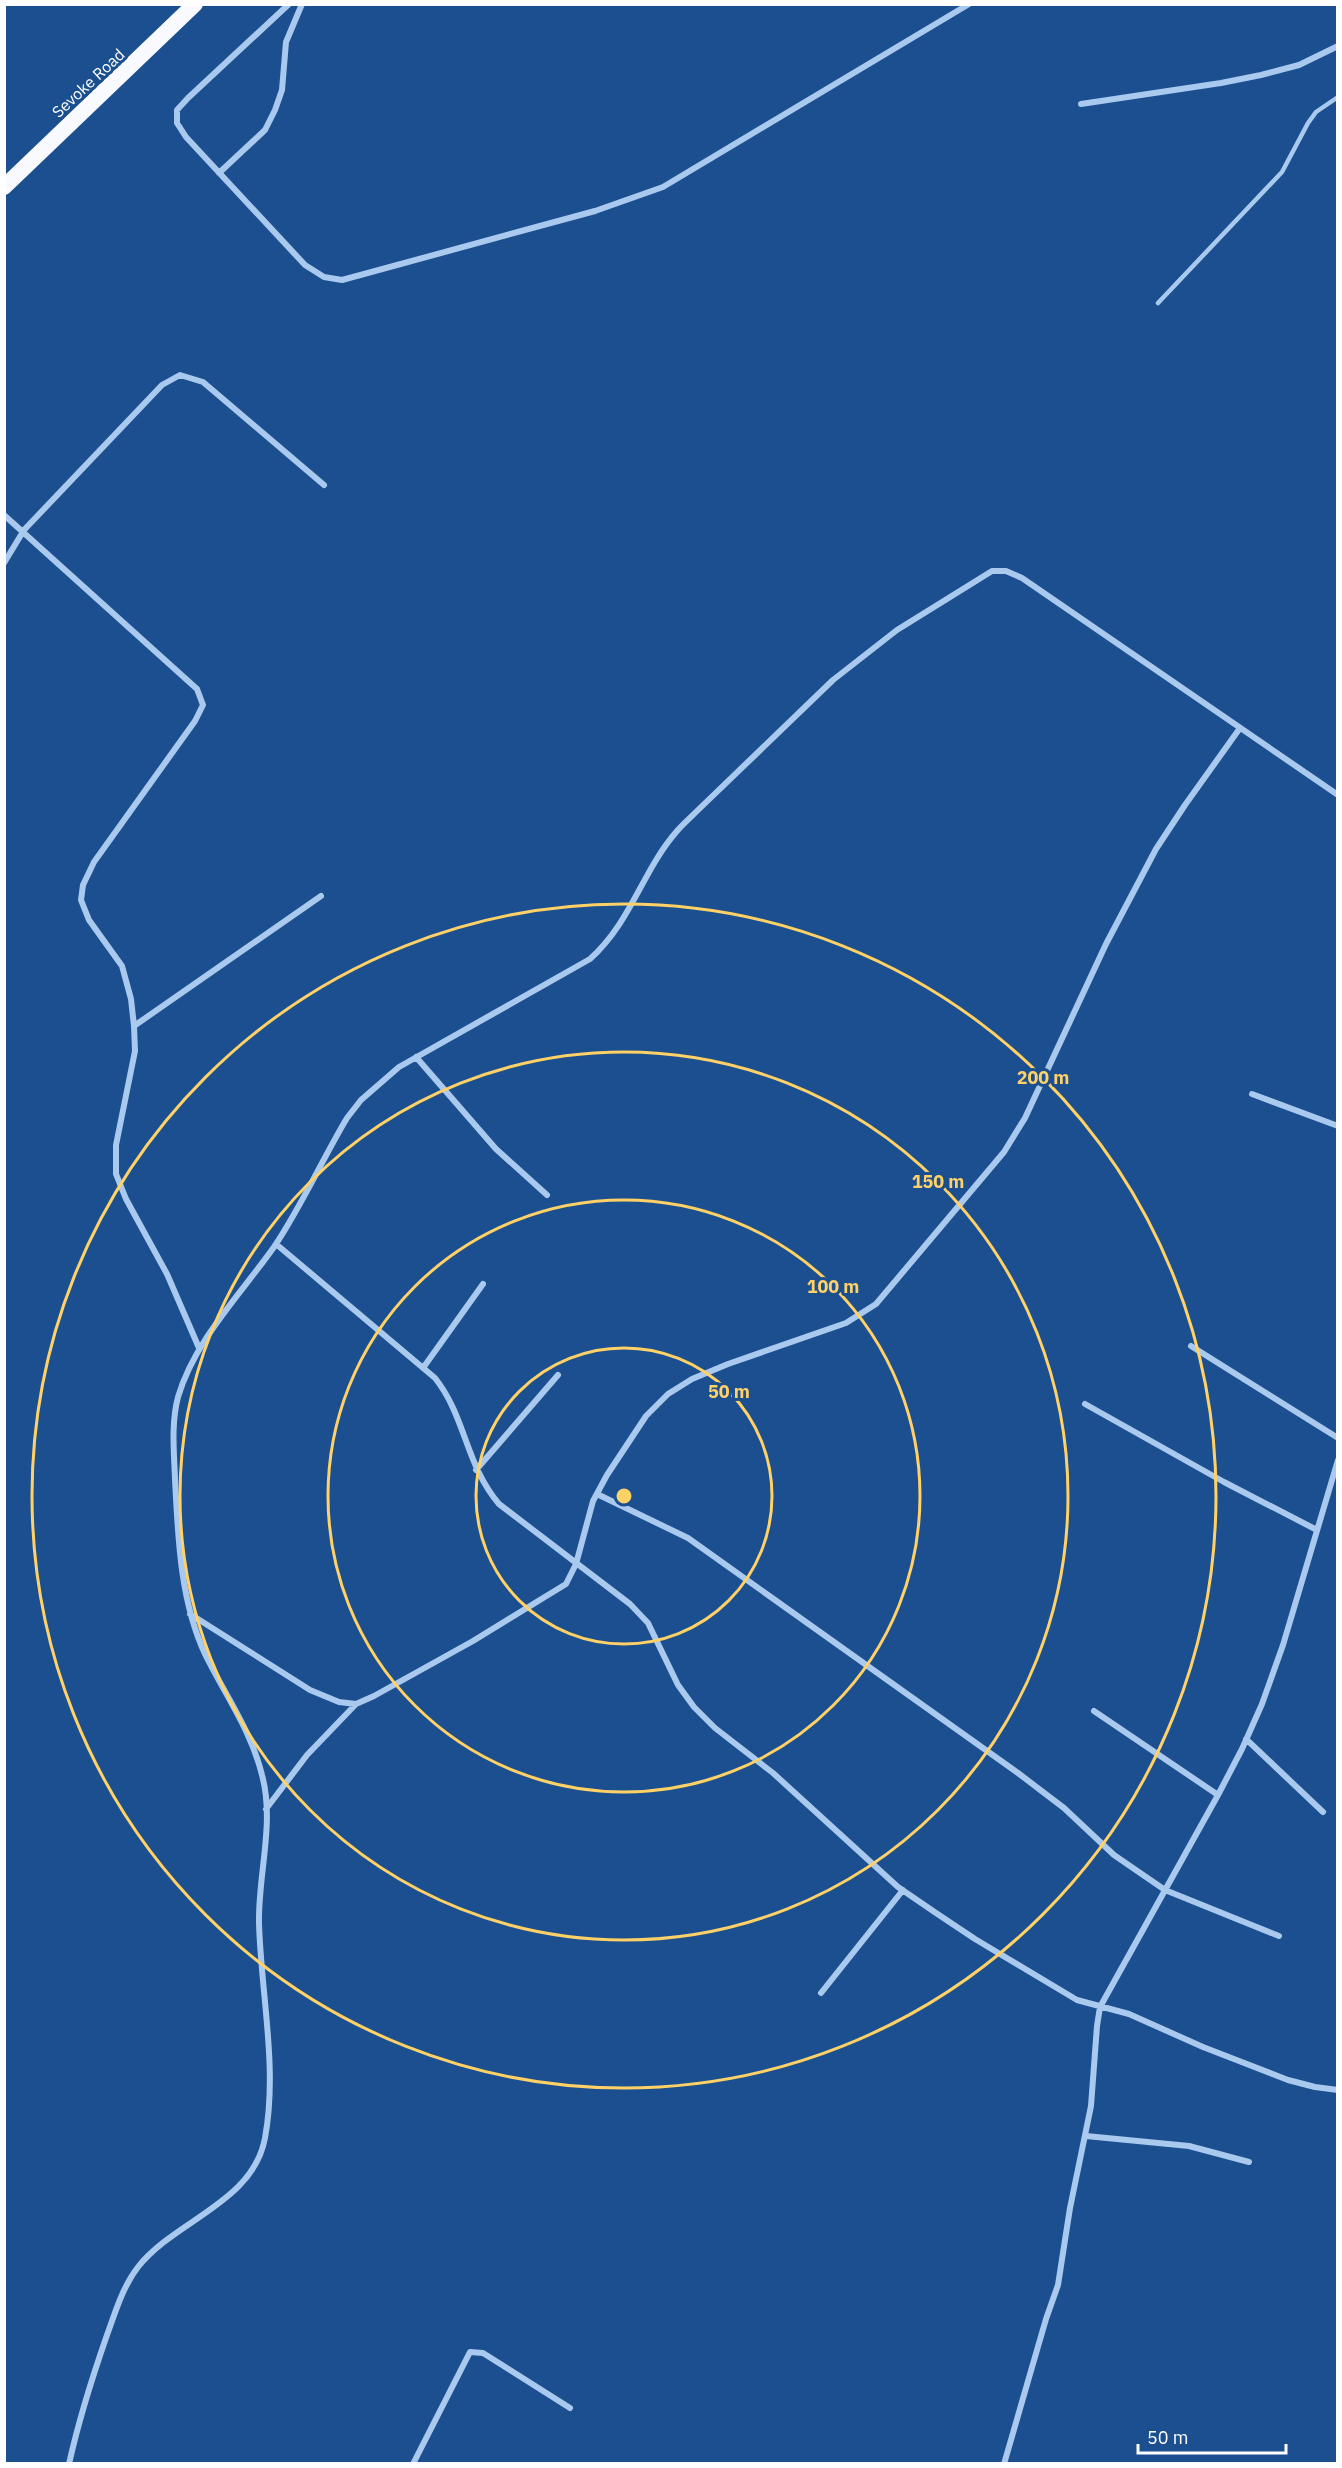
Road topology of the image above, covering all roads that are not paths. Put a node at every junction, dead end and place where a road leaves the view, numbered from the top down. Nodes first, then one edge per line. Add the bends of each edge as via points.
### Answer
1 (195, 4) edge
2 (289, 4) edge
3 (302, 4) edge
4 (969, 4) edge
5 (1338, 46) edge
6 (1338, 97) edge
7 (1081, 104) dead end
8 (219, 173) junction
9 (4, 187) edge
10 (1158, 303) dead end
11 (324, 485) dead end
12 (4, 514) edge
13 (24, 530) junction
14 (4, 563) edge
15 (1240, 728) junction
16 (1338, 795) edge
17 (321, 896) dead end
18 (134, 1026) junction
19 (416, 1058) junction
20 (1252, 1094) dead end
21 (1338, 1126) edge
22 (548, 1195) dead end
23 (276, 1244) junction
24 (483, 1284) dead end
25 (1191, 1346) dead end
26 (199, 1348) junction
27 (423, 1368) junction
28 (558, 1375) dead end
29 (1085, 1404) dead end
30 (1338, 1438) edge
31 (1338, 1460) edge
32 (476, 1470) junction
33 (597, 1494) junction
34 (1317, 1530) junction
35 (576, 1564) junction
36 (190, 1614) junction
37 (356, 1704) junction
38 (1094, 1711) dead end
39 (1246, 1739) junction
40 (1218, 1795) junction
41 (266, 1809) junction
42 (1323, 1812) dead end
43 (903, 1890) junction
44 (1165, 1890) junction
45 (1279, 1936) dead end
46 (820, 1993) dead end
47 (1100, 2007) junction
48 (1338, 2090) edge
49 (1086, 2136) junction
50 (1249, 2162) dead end
51 (570, 2408) dead end
52 (69, 2463) edge
53 (413, 2463) edge
54 (1004, 2463) edge

1 - 9 highway, Sevoke Road
2 - 8 street via 177,110 177,123 186,138
3 - 8 street via 286,42 282,90 275,110 264,130
4 - 8 street via 663,187 605,208 342,280 324,277 305,265
5 - 7 street via 1299,65 1261,75
6 - 10 lane via 1316,112 1282,172
11 - 13 street via 203,382 180,375 162,385
12 - 13 street
13 - 14 street
13 - 18 street via 197,689 202,705 195,721 94,862 83,885 81,900 89,920 122,966
15 - 16 street
15 - 19 street via 1022,579 1006,571 992,571 897,630 833,680 697,811 676,832 621,925 590,959
15 - 33 street via 1146,866 1025,1118 1004,1152 895,1283 876,1304 846,1323 728,1364 668,1394 646,1416
17 - 18 street
18 - 26 street via 135,1051 116,1145 116,1174
19 - 22 street via 496,1149
19 - 23 street via 377,1085 347,1118
20 - 21 street
23 - 26 street
23 - 27 street
24 - 27 street
25 - 30 street
26 - 36 street via 178,1398 173,1429 177,1517
27 - 32 street via 448,1395
28 - 32 street
29 - 34 street
31 - 34 street
32 - 35 street via 499,1504
33 - 35 street via 586,1520
33 - 44 street via 688,1538 1018,1773 1064,1808 1114,1855
34 - 39 street via 1283,1645
35 - 37 street via 566,1584 558,1590
35 - 43 street via 630,1604 648,1623 678,1684 715,1728 773,1773
36 - 37 street via 310,1690 339,1702
36 - 41 street via 205,1652 252,1741 264,1779
37 - 41 street via 308,1755
38 - 40 street
39 - 40 street
39 - 42 street
40 - 44 street
41 - 52 street via 259,1919 270,2080 260,2156 236,2190 164,2241 136,2269 114,2316 86,2395
43 - 46 street
43 - 47 street via 1050,1984 1077,2000
44 - 45 street
44 - 47 street
47 - 48 street via 1129,2014 1288,2080
47 - 49 street
49 - 50 street via 1189,2146
49 - 54 street via 1058,2285
51 - 53 street via 483,2353 470,2352

